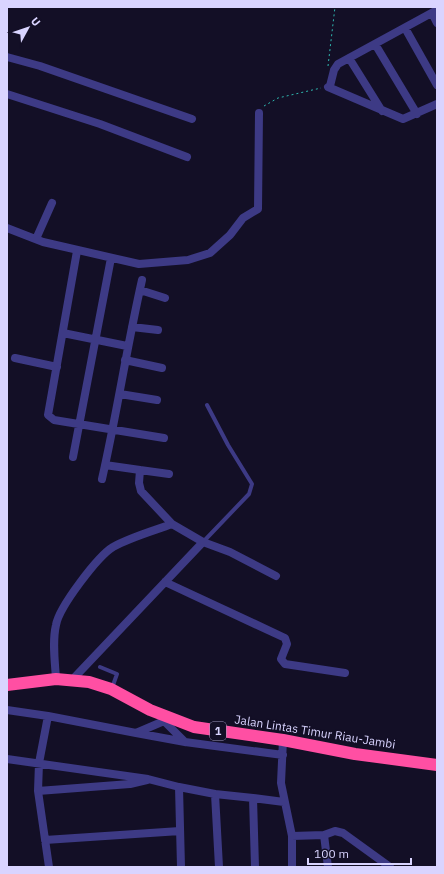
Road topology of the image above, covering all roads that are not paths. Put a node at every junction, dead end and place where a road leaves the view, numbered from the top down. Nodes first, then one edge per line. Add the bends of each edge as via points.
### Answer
1 (434, 12) edge
2 (437, 23) edge
3 (405, 28) junction
4 (375, 44) junction
5 (7, 57) edge
6 (349, 58) junction
7 (437, 85) edge
8 (7, 94) edge
9 (437, 104) edge
10 (382, 111) junction
11 (259, 113) road end
12 (417, 114) junction
13 (192, 119) dead end
14 (187, 157) dead end
15 (52, 203) dead end
16 (7, 228) edge
17 (36, 239) junction
18 (77, 251) junction
19 (111, 258) junction
20 (142, 280) dead end
21 (140, 290) junction
22 (165, 298) dead end
23 (132, 327) junction
24 (158, 330) dead end
25 (63, 333) junction
26 (96, 340) junction
27 (127, 346) junction
28 (15, 358) dead end
29 (125, 360) junction
30 (57, 367) junction
31 (162, 368) dead end
32 (120, 394) junction
33 (157, 400) dead end
34 (207, 405) dead end
35 (80, 424) junction
36 (113, 429) junction
37 (164, 438) dead end
38 (74, 457) dead end
39 (105, 465) junction
40 (140, 470) junction
41 (169, 474) dead end
42 (102, 479) dead end
43 (172, 524) junction
44 (203, 542) junction
45 (276, 576) dead end
46 (165, 582) junction
47 (100, 667) dead end
48 (345, 673) dead end
49 (56, 679) junction
50 (72, 680) junction
51 (7, 685) edge
52 (111, 690) junction
53 (7, 710) edge
54 (48, 716) junction
55 (164, 719) junction
56 (136, 733) junction
57 (283, 740) junction
58 (185, 742) junction
59 (283, 755) junction
60 (7, 759) edge
61 (39, 763) junction
62 (437, 765) edge
63 (148, 779) junction
64 (179, 786) junction
65 (38, 791) junction
66 (215, 794) junction
67 (252, 798) junction
68 (284, 802) junction
69 (180, 831) junction
70 (324, 835) junction
71 (292, 836) junction
72 (45, 840) junction
73 (49, 867) edge
74 (181, 867) edge
75 (220, 867) edge
76 (255, 867) edge
77 (292, 867) edge
78 (328, 867) edge
79 (390, 867) edge

1 - 2 street
1 - 3 street
3 - 4 street
3 - 7 street
4 - 6 street
4 - 12 street
5 - 13 street
6 - 10 street
6 - 10 street via 335,68 328,87
8 - 14 street via 100,124
9 - 12 street
10 - 12 street via 403,119
11 - 19 street via 259,198 258,209 255,212 243,218 210,254 188,260 139,264
15 - 17 street
16 - 17 street
17 - 18 street
18 - 19 street
18 - 25 street
19 - 26 street
20 - 21 street
21 - 22 street
21 - 23 street
23 - 24 street
23 - 27 street
25 - 26 street
25 - 30 street
26 - 27 street
26 - 35 street
27 - 29 street
28 - 30 street
29 - 31 street
29 - 32 street
30 - 35 street via 48,415 54,420
32 - 33 street
32 - 36 street
34 - 44 lane via 252,484 249,494
35 - 36 street
35 - 38 street
36 - 37 street
36 - 39 street
39 - 40 street
39 - 42 street
40 - 41 street
40 - 43 street via 141,490
43 - 44 street
43 - 49 street via 112,548 64,604 56,625
44 - 45 street via 230,552
44 - 46 street
46 - 48 street via 285,638 287,644 281,659 285,664
46 - 50 street
47 - 52 lane via 117,674
49 - 50 highway, Jalan Lintas Timur Riau-Jambi / 1
49 - 51 highway, Jalan Lintas Timur Riau-Jambi / 1
50 - 52 highway, Jalan Lintas Timur Riau-Jambi / 1 via 89,682
52 - 55 highway, Jalan Lintas Timur Riau-Jambi / 1
53 - 54 street
54 - 56 street
54 - 61 street
55 - 56 street
55 - 57 highway, Jalan Lintas Timur Riau-Jambi / 1 via 194,727
55 - 58 street
56 - 58 street
57 - 59 street
57 - 62 highway, Jalan Lintas Timur Riau-Jambi / 1 via 355,754
58 - 59 street
59 - 68 street via 281,783
60 - 61 street
61 - 63 street
61 - 65 street
63 - 64 street
63 - 65 street via 130,784
64 - 66 street
64 - 69 street
65 - 72 street
66 - 67 street
66 - 75 street
67 - 68 street
67 - 76 street
68 - 71 street
69 - 72 street
69 - 74 street
70 - 71 street
70 - 78 street
70 - 79 street via 335,831 343,833
71 - 77 street
72 - 73 street

